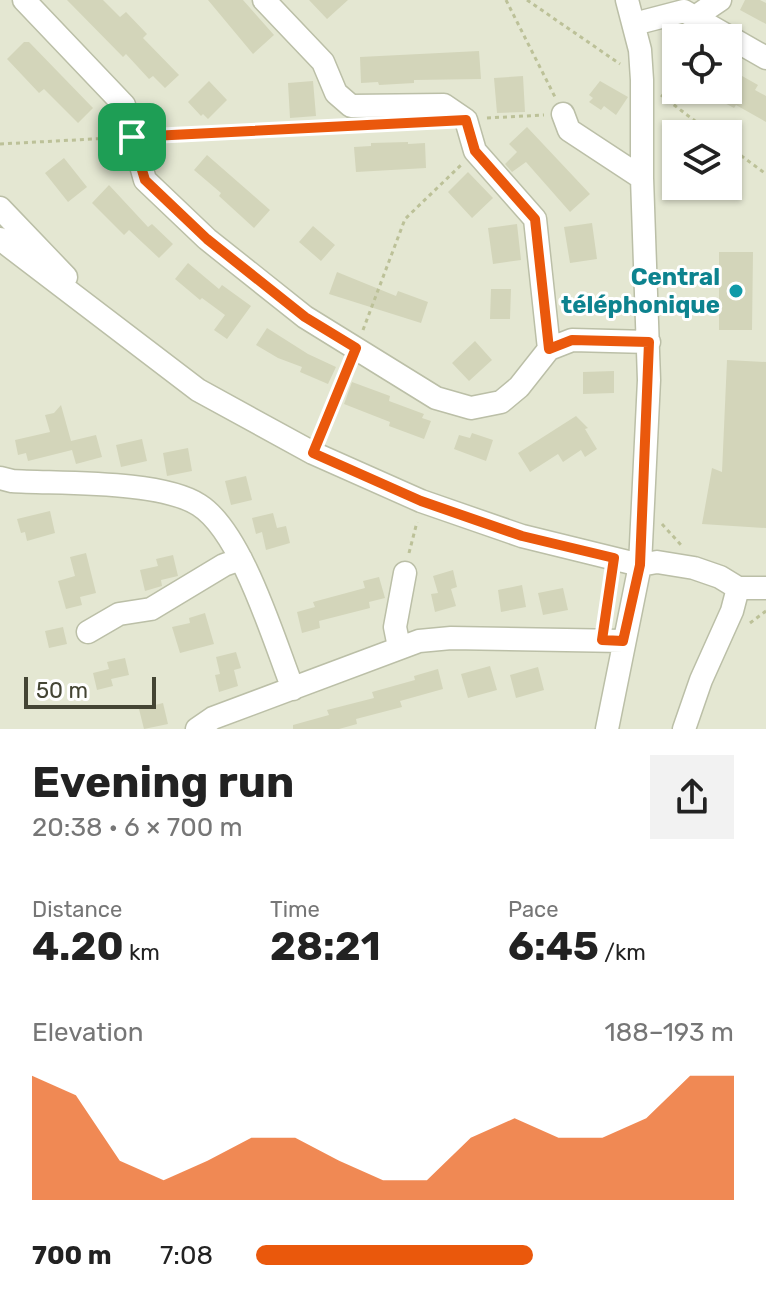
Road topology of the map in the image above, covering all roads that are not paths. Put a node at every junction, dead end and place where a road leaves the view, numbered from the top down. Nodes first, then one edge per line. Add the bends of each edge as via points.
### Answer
1 (24, 0) edge
2 (264, 0) edge
3 (627, 0) edge
4 (720, 0) edge
5 (695, 17) junction
6 (634, 24) junction
7 (766, 58) edge
8 (563, 114) road end
9 (642, 178) junction
10 (0, 208) edge
11 (0, 239) edge
12 (103, 316) junction
13 (649, 342) junction
14 (549, 349) junction
15 (0, 478) edge
16 (241, 559) junction
17 (640, 565) junction
18 (405, 573) road end
19 (738, 588) junction
20 (766, 588) edge
21 (88, 632) dead end
22 (613, 640) junction
23 (399, 647) junction
24 (293, 689) junction
25 (197, 729) edge
26 (607, 729) edge
27 (684, 729) edge

1 - 14 street via 124,105 145,180 207,239 305,317 436,398 471,408 501,402
2 - 14 street via 323,62 336,93 351,106 444,105 466,120 475,151 535,219
3 - 6 street
4 - 5 street
5 - 6 street via 684,11
5 - 7 street
6 - 9 street via 642,80
8 - 9 street via 569,130
9 - 13 street
10 - 12 street
11 - 12 street
12 - 17 street via 198,390 313,453 421,501 522,536
13 - 14 street via 572,340
13 - 17 street
15 - 16 street via 168,492 199,505
16 - 21 street via 151,609 119,614
16 - 24 street
17 - 19 street via 694,568
17 - 22 street
18 - 23 street via 395,627
19 - 20 street
19 - 27 street
22 - 23 street via 451,638
22 - 26 street
23 - 24 street
24 - 25 street

